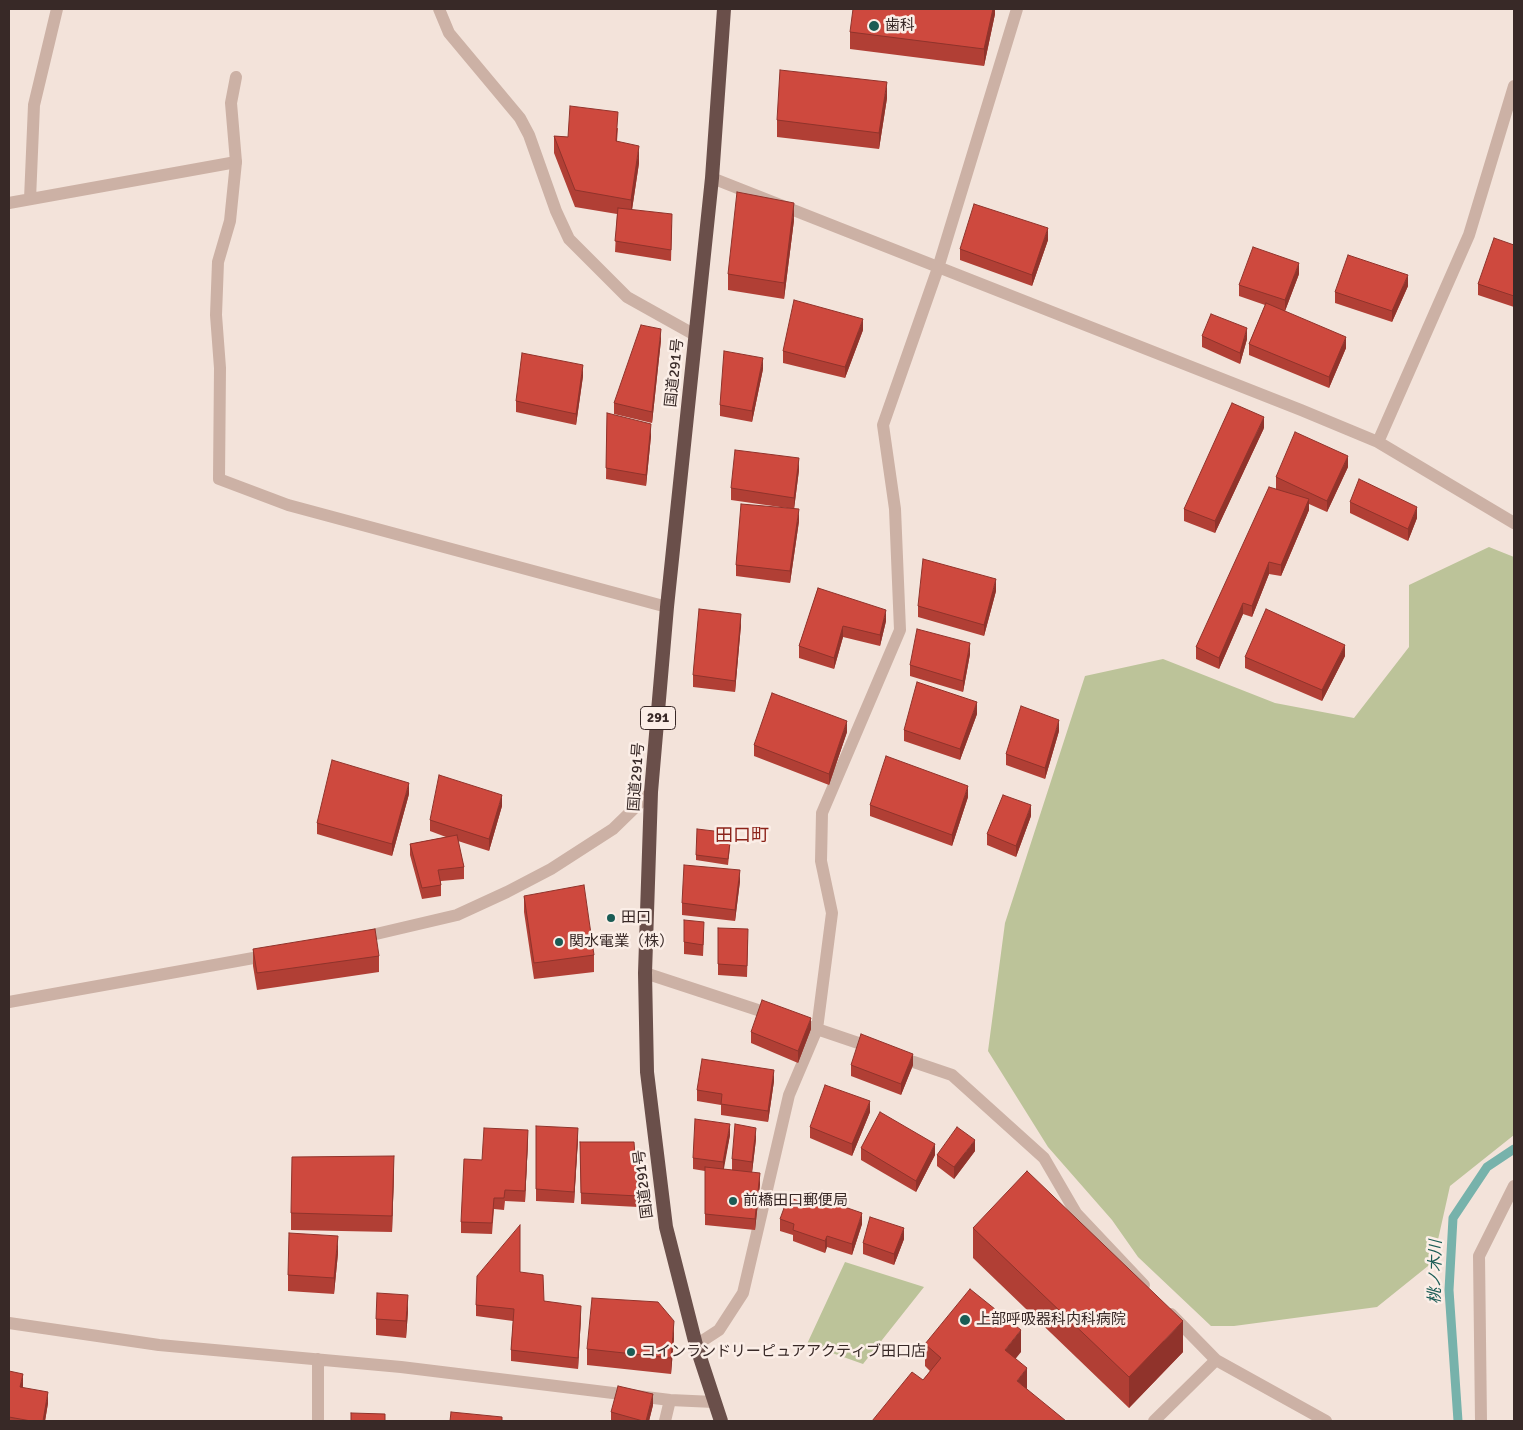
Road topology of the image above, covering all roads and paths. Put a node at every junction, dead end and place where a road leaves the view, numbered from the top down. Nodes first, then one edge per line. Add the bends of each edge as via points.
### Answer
1 (57, 9) edge
2 (439, 9) edge
3 (724, 9) edge
4 (1017, 9) edge
5 (236, 77) dead end
6 (1514, 86) edge
7 (236, 162) junction
8 (712, 178) junction
9 (30, 200) junction
10 (9, 203) edge
11 (938, 268) junction
12 (695, 336) junction
13 (1378, 442) junction
14 (1514, 523) edge
15 (667, 607) junction
16 (651, 792) junction
17 (349, 940) edge
18 (280, 953) edge
19 (644, 973) junction
20 (9, 1002) edge
21 (781, 1017) edge
22 (799, 1023) edge
23 (817, 1029) junction
24 (1514, 1186) edge
25 (1150, 1292) edge
26 (1164, 1306) edge
27 (9, 1322) edge
28 (696, 1345) junction
29 (318, 1359) junction
30 (1216, 1360) junction
31 (670, 1400) junction
32 (714, 1402) junction
33 (318, 1421) edge
34 (664, 1421) edge
35 (722, 1421) edge
36 (1154, 1421) edge
37 (1326, 1421) edge
38 (1481, 1421) edge

1 - 9 street via 34,106
2 - 12 street via 449,33 525,126 569,238 627,297
3 - 8 highway, 国道291号 / 291
4 - 11 street
5 - 7 street via 231,103
6 - 13 street via 1469,235
7 - 9 street
7 - 15 street via 230,221 218,262 219,479 288,505
8 - 11 street
8 - 12 highway, 国道291号 / 291
9 - 10 street
11 - 13 street
11 - 23 street via 883,426 895,510 900,630 822,813 821,861 832,913
12 - 15 highway, 国道291号 / 291
13 - 14 street
15 - 16 highway, 国道291号 / 291
16 - 17 street via 613,829 507,892 457,915
16 - 19 highway, 国道291号 / 291
18 - 20 street
19 - 21 street
19 - 28 highway, 国道291号 / 291 via 647,1072 666,1227
22 - 23 street
23 - 25 street via 952,1075 1044,1158 1076,1213
23 - 28 street via 789,1095 743,1293 719,1330
24 - 38 street via 1479,1256
26 - 30 street
27 - 29 street via 159,1344
28 - 32 highway, 国道291号 / 291
29 - 31 street
29 - 33 street
30 - 36 street
30 - 37 street
31 - 32 street
31 - 34 street
32 - 35 highway, 国道291号 / 291

